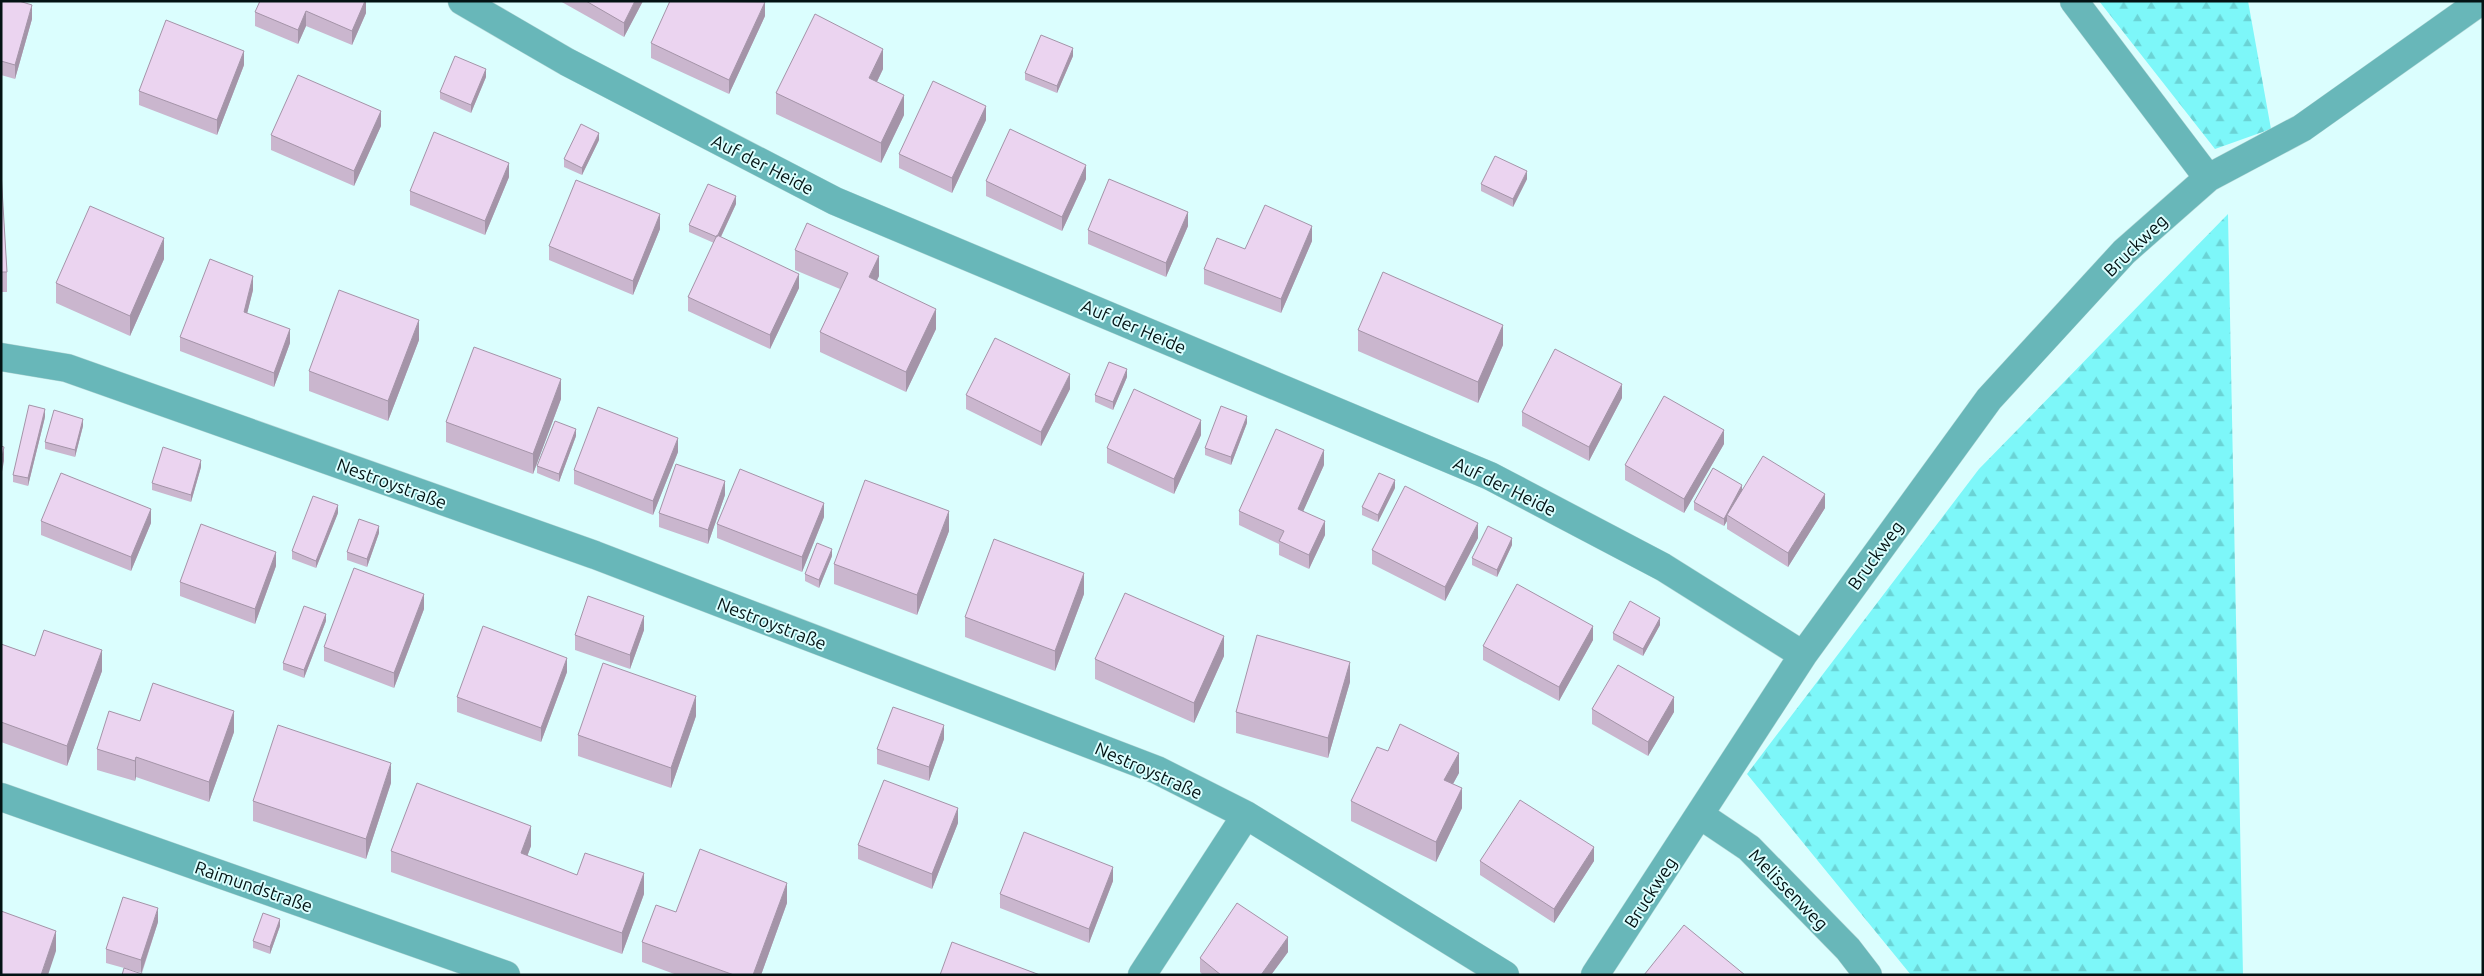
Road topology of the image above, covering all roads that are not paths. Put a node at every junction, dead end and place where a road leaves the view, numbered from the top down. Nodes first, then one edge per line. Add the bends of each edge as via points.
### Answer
1 (462, 1) edge
2 (2074, 1) edge
3 (2481, 1) edge
4 (2208, 178) junction
5 (1, 357) edge
6 (1803, 655) junction
7 (1, 797) edge
8 (1246, 815) junction
9 (1700, 815) junction
10 (506, 975) edge
11 (1142, 975) edge
12 (1505, 975) edge
13 (1595, 975) edge
14 (1868, 975) edge

1 - 6 street, Auf der Heide via 567,62 835,201 1490,476 1663,567
2 - 4 street
3 - 4 street, Bruckweg via 2302,128
4 - 6 street, Bruckweg via 2124,252 1989,399
5 - 8 street, Nestroystraße via 67,368 595,555 1157,770
6 - 9 street, Bruckweg
7 - 10 street, Raimundstraße
8 - 11 street
8 - 12 street, Nestroystraße
9 - 13 street, Bruckweg
9 - 14 street, Melissenweg via 1750,848

